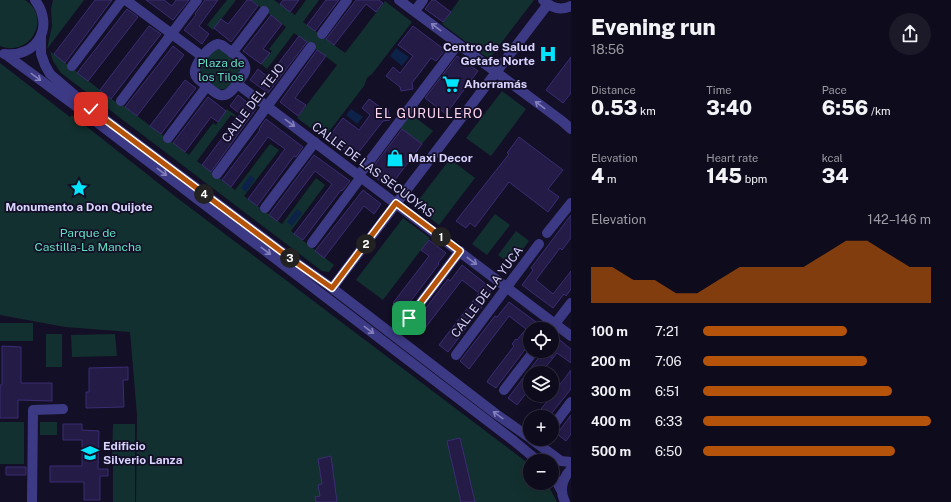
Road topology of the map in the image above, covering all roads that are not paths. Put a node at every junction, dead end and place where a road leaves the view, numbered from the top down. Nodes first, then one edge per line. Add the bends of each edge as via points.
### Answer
1 (123, 0) edge
2 (197, 0) edge
3 (347, 0) edge
4 (400, 0) edge
5 (423, 0) edge
6 (40, 2) edge
7 (546, 2) edge
8 (571, 6) edge
9 (264, 11) dead end
10 (415, 11) junction
11 (172, 34) junction
12 (322, 34) dead end
13 (41, 35) junction
14 (458, 44) junction
15 (311, 47) dead end
16 (2, 53) edge
17 (232, 53) junction
18 (203, 57) junction
19 (72, 66) dead end
20 (496, 72) junction
21 (236, 83) junction
22 (207, 86) junction
23 (121, 101) dead end
24 (267, 106) junction
25 (571, 129) edge
26 (168, 138) dead end
27 (315, 142) junction
28 (217, 174) dead end
29 (360, 176) junction
30 (396, 203) junction
31 (571, 203) edge
32 (265, 208) dead end
33 (547, 233) dead end
34 (312, 243) dead end
35 (539, 244) dead end
36 (460, 251) junction
37 (507, 287) junction
38 (332, 288) junction
39 (571, 303) edge
40 (409, 318) dead end
41 (548, 322) edge
42 (556, 322) edge
43 (559, 329) edge
44 (571, 336) edge
45 (456, 355) dead end
46 (529, 358) edge
47 (504, 390) dead end
48 (571, 402) edge
49 (64, 409) dead end
50 (559, 418) edge
51 (523, 433) edge
52 (541, 446) edge
53 (530, 454) edge
54 (571, 462) edge
55 (571, 469) edge
56 (559, 485) edge
57 (562, 490) junction
58 (32, 502) edge
59 (565, 502) edge

1 - 11 street
1 - 19 street
2 - 11 street
3 - 12 street
4 - 10 street
5 - 10 street
6 - 13 street via 44,26
7 - 8 street via 560,8
7 - 20 street
9 - 17 street
14 -> 10 street
11 - 18 street
11 - 23 street
13 - 16 street via 26,51 16,54
13 - 38 street via 41,54 50,74 91,109
14 - 20 street
14 - 29 street
15 - 24 street, CALLE DEL TEJO
16 -> 53 street via 73,104
17 - 18 street via 218,44 211,46
17 - 21 street via 242,60 245,66
18 - 22 street via 195,67 196,76
25 -> 20 street
20 - 30 street
21 - 22 street via 229,93 223,95
21 - 24 street, CALLE DE LAS SECUOYAS
22 - 26 street
24 -> 27 street, CALLE DE LAS SECUOYAS
24 - 28 street, CALLE DEL TEJO
27 - 29 street, CALLE DE LAS SECUOYAS
27 - 32 street
29 - 30 street, CALLE DE LAS SECUOYAS
29 - 34 street
30 - 36 street, CALLE DE LAS SECUOYAS
30 - 38 street
31 - 33 street
35 - 37 street, CALLE DE LA YUCA
36 -> 37 street, CALLE DE LAS SECUOYAS
36 - 40 street
37 - 41 street, CALLE DE LAS SECUOYAS
37 - 45 street, CALLE DE LA YUCA
51 -> 38 street
39 - 42 street
43 - 44 street, CALLE DE LAS SECUOYAS
46 - 47 street
48 - 50 street
49 - 58 street via 33,410
52 - 54 street via 562,461
55 - 57 street via 563,481
56 - 57 street
57 - 59 street

